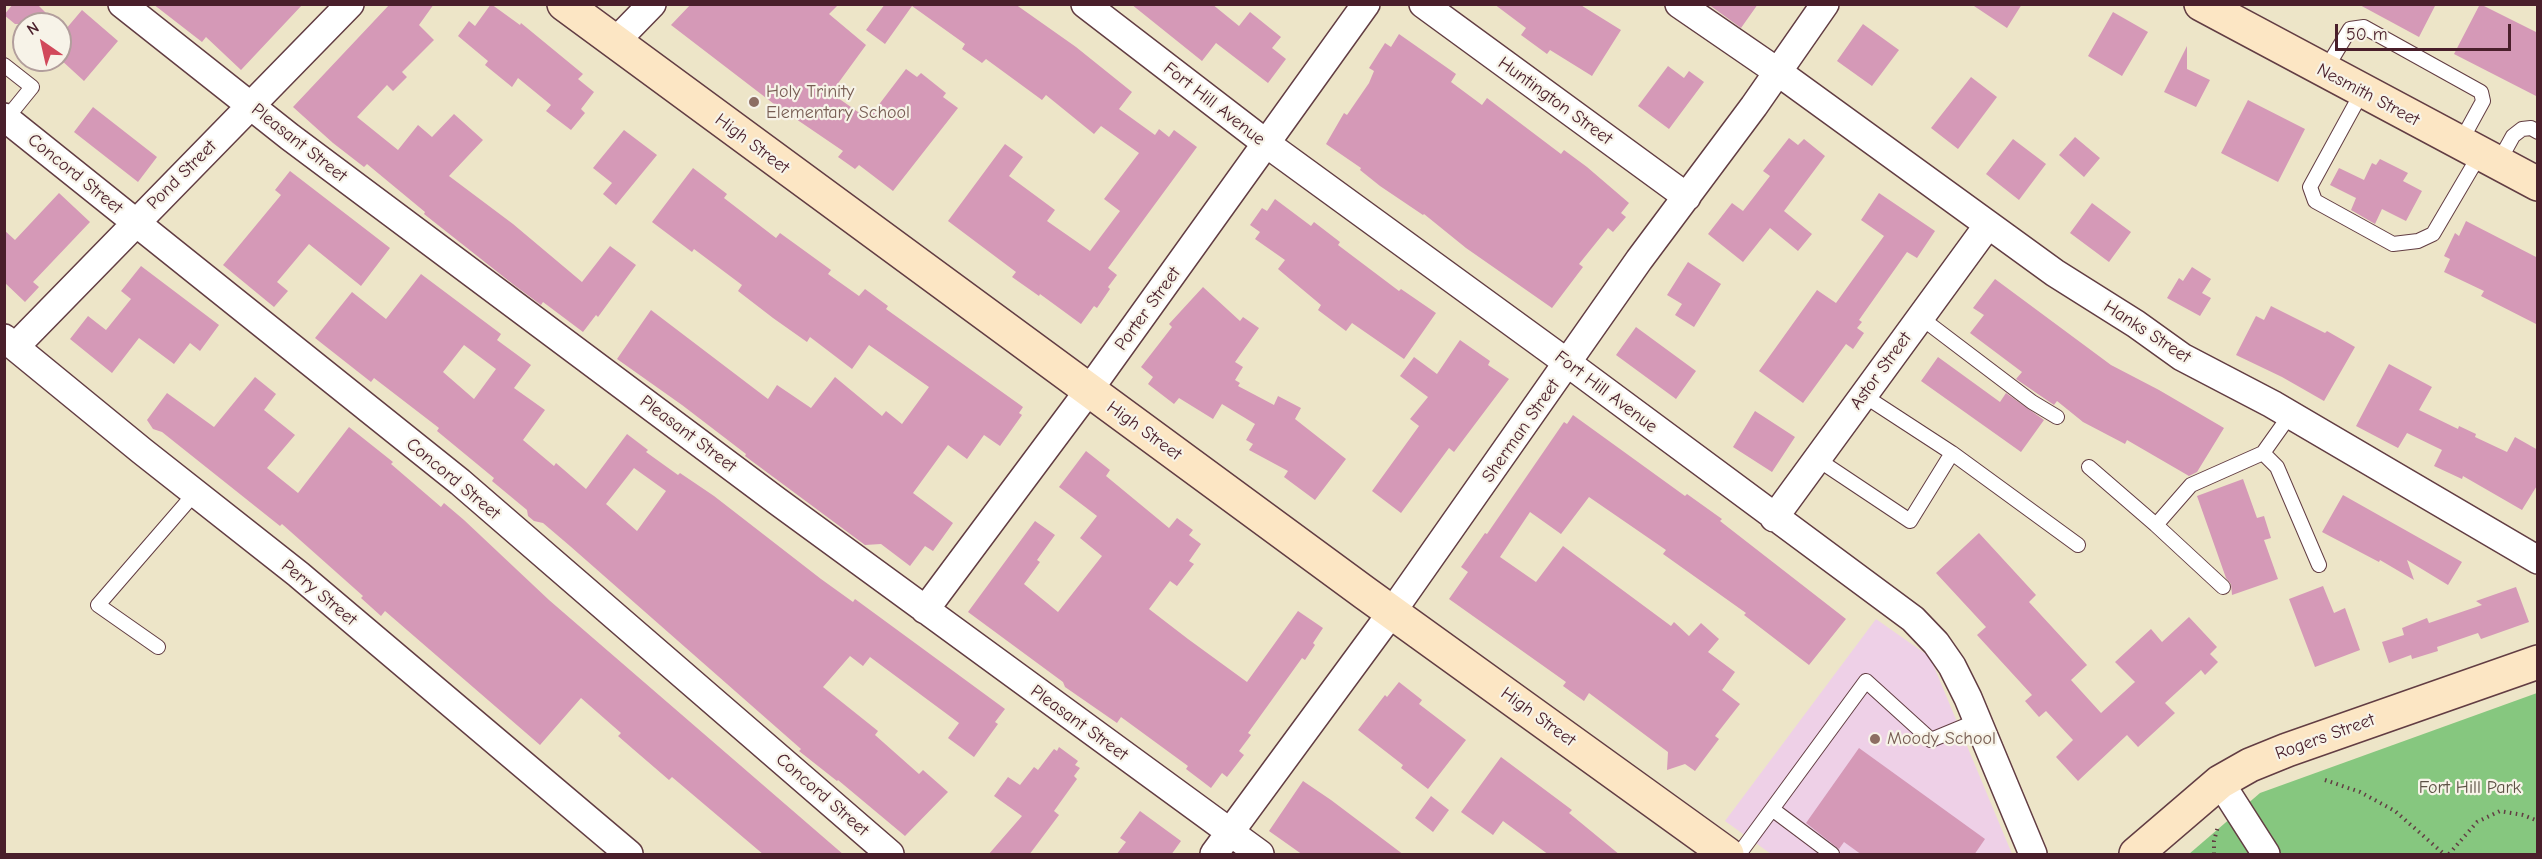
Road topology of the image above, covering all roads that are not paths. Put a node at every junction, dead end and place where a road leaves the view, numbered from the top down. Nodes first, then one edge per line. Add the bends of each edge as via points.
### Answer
1 (122, 4) edge
2 (350, 4) edge
3 (564, 4) edge
4 (652, 4) edge
5 (1085, 4) edge
6 (1366, 4) edge
7 (1422, 4) edge
8 (1679, 4) edge
9 (1826, 4) edge
10 (2200, 4) edge
11 (615, 42) junction
12 (4, 65) edge
13 (1778, 72) junction
14 (2324, 72) junction
15 (2362, 92) junction
16 (251, 106) junction
17 (5, 118) edge
18 (2538, 132) edge
19 (1267, 144) junction
20 (2479, 153) junction
21 (2538, 184) edge
22 (1687, 196) junction
23 (135, 223) junction
24 (1988, 225) junction
25 (1920, 317) junction
26 (10, 343) edge
27 (1569, 364) junction
28 (1089, 390) junction
29 (1863, 395) junction
30 (2290, 415) junction
31 (2057, 417) dead end
32 (1952, 453) junction
33 (2263, 453) junction
34 (1817, 459) junction
35 (2089, 466) dead end
36 (195, 493) junction
37 (1774, 518) junction
38 (2156, 525) junction
39 (2078, 545) dead end
40 (2538, 560) edge
41 (2319, 565) dead end
42 (2223, 587) dead end
43 (925, 610) junction
44 (1392, 612) junction
45 (158, 647) dead end
46 (2538, 662) edge
47 (1977, 721) junction
48 (2220, 783) junction
49 (1772, 809) junction
50 (1230, 833) junction
51 (629, 855) edge
52 (890, 855) edge
53 (1214, 855) edge
54 (1260, 855) edge
55 (1727, 855) edge
56 (1739, 855) edge
57 (1832, 855) edge
58 (2033, 855) edge
59 (2136, 855) edge
60 (2266, 855) edge

1 - 16 street, Pleasant Street
2 - 16 street, Pond Street
3 - 11 street, High Street
4 - 11 street
5 - 19 street, Fort Hill Avenue
6 - 19 street, Porter Street
7 - 22 street, Huntington Street
8 - 13 street, Hanks Street
9 - 13 street, Sherman Street
10 - 14 street, Nesmith Street
11 - 28 street, High Street
12 - 17 lane via 32,87
13 - 22 street, Sherman Street
13 - 24 street, Hanks Street
14 - 15 street, Nesmith Street
14 - 20 lane via 2350,29 2364,27 2481,92
15 - 20 street, Nesmith Street
15 - 20 lane via 2310,187 2315,201 2393,244 2418,241 2433,234
16 - 23 street, Pond Street
16 - 43 street, Pleasant Street
17 - 23 street, Concord Street
18 - 20 lane via 2522,129
19 - 27 street, Fort Hill Avenue
19 - 28 street, Porter Street
20 - 21 street, Nesmith Street
22 - 27 street, Sherman Street
23 - 26 street, Pond Street
23 - 52 street, Concord Street via 460,482
24 - 25 street, Astor Street
24 - 30 street, Hanks Street via 2182,357
25 - 29 street, Astor Street
25 - 31 lane
26 - 36 street, Perry Street
27 - 37 street, Fort Hill Avenue
27 - 44 street, Sherman Street
28 - 43 street, Porter Street
28 - 44 street, High Street
29 - 32 lane
29 - 34 street, Astor Street
30 - 33 lane
30 - 40 street, Hanks Street
32 - 34 lane via 1910,520
32 - 39 lane
33 - 38 lane via 2191,485
33 - 41 lane via 2277,467
34 - 37 street, Astor Street
35 - 38 lane
36 - 45 lane via 98,605
36 - 51 street, Perry Street via 298,574
37 - 47 street, Fort Hill Avenue via 1913,619 1952,666
38 - 42 lane
43 - 50 street, Pleasant Street
44 - 50 street, Sherman Street
44 - 55 street, High Street
46 - 48 street, Rogers Street via 2288,750 2250,765
47 - 49 lane via 1931,740 1866,681
47 - 58 street, Fort Hill Avenue
48 - 59 street, Rogers Street
48 - 60 street
49 - 56 lane
49 - 57 lane
50 - 53 street, Sherman Street
50 - 54 street, Pleasant Street

